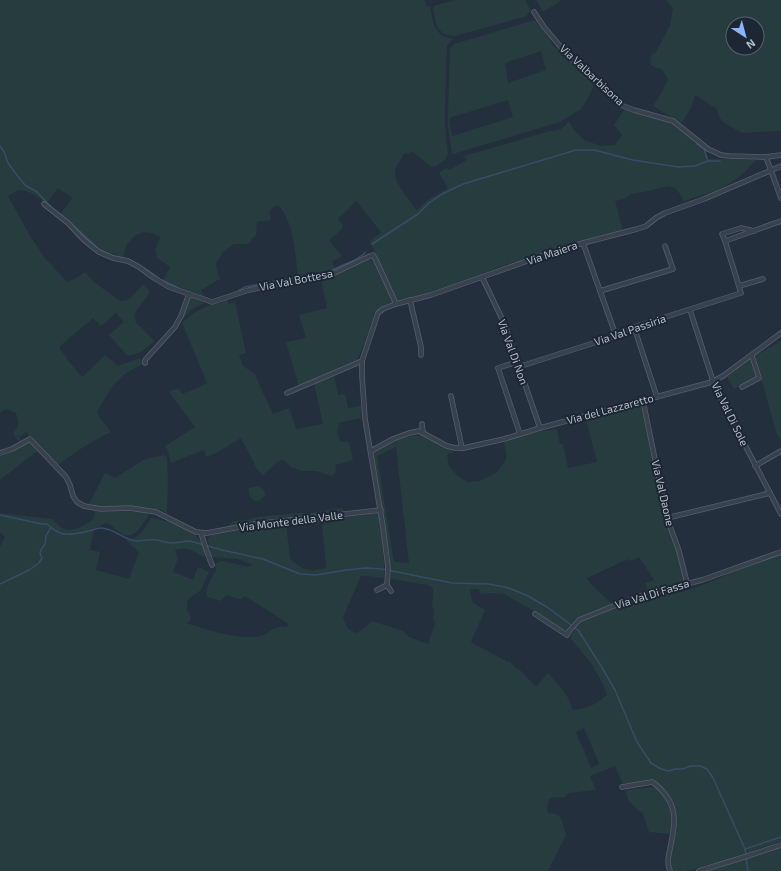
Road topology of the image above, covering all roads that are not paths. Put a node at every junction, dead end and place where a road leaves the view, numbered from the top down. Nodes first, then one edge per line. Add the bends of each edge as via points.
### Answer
1 (534, 12) dead end
2 (781, 155) edge
3 (766, 157) junction
4 (781, 166) edge
5 (771, 170) junction
6 (781, 198) edge
7 (44, 204) dead end
8 (781, 221) edge
9 (754, 231) junction
10 (725, 241) junction
11 (583, 243) junction
12 (665, 246) dead end
13 (482, 277) junction
14 (763, 279) dead end
15 (739, 286) junction
16 (600, 291) junction
17 (188, 294) junction
18 (410, 300) junction
19 (396, 304) junction
20 (690, 310) junction
21 (634, 327) junction
22 (781, 334) edge
23 (616, 336) junction
24 (421, 355) dead end
25 (752, 356) junction
26 (362, 361) junction
27 (145, 363) dead end
28 (518, 364) junction
29 (712, 382) junction
30 (742, 387) dead end
31 (287, 393) dead end
32 (451, 396) dead end
33 (657, 397) junction
34 (643, 401) junction
35 (422, 424) dead end
36 (540, 428) junction
37 (424, 433) junction
38 (520, 434) junction
39 (462, 448) junction
40 (371, 451) junction
41 (781, 451) edge
42 (0, 453) edge
43 (755, 466) junction
44 (770, 493) junction
45 (381, 510) junction
46 (781, 514) edge
47 (667, 518) junction
48 (201, 532) junction
49 (781, 552) edge
50 (212, 565) dead end
51 (687, 583) junction
52 (387, 585) junction
53 (377, 590) dead end
54 (391, 591) dead end
55 (535, 614) dead end
56 (622, 787) dead end
57 (781, 844) edge
58 (670, 871) edge
59 (699, 871) edge

1 - 3 street, Via Valbarbisona via 570,58 623,106 673,121 718,154
2 - 3 street
3 - 5 street
4 - 5 street, Via Maiera
5 - 6 street
5 - 11 street, Via Maiera via 704,200 665,213 646,226
7 - 17 street, Via Val Bottesa via 98,252 128,261 170,287
8 - 9 street
9 - 10 street
9 - 10 street via 740,228 722,234
10 - 15 street
11 - 13 street, Via Maiera
11 - 16 street
12 - 16 street via 674,269
13 - 18 street, Via Maiera
13 - 28 street, Via Val Di Non via 504,323
14 - 15 street
15 - 20 street, Via Val Passiria via 740,293
16 - 23 street
17 - 19 street, Via Val Bottesa via 212,302 249,290 332,274 373,255
17 - 27 street via 175,327
18 - 19 street, Via Maiera
18 - 24 street via 422,347
19 - 26 street, Via Maiera via 378,313
20 - 21 street, Via Val Passiria
20 - 29 street, Via Val Di Sole
21 - 23 street, Via Val Passiria
21 - 33 street
22 - 25 street, Via del Lazzaretto
23 - 28 street, Via Val Passiria
25 - 29 street, Via del Lazzaretto
25 - 30 street via 759,378
26 - 31 street
26 - 40 street, Via Maiera via 365,419
28 - 36 street, Via Val Di Non
28 - 38 street, Via Val Passiria via 498,368
29 - 33 street, Via del Lazzaretto
29 - 43 street, Via Val Di Sole
32 - 39 street
33 - 34 street, Via del Lazzaretto
34 - 36 street, Via del Lazzaretto
34 - 47 street, Via Val Daone
35 - 37 street
36 - 38 street, Via del Lazzaretto
37 - 39 street, Via del Lazzaretto via 447,446
37 - 40 street via 409,433
38 - 39 street, Via del Lazzaretto
40 - 45 street
41 - 43 street
42 - 48 street, Via Monte della Valle via 30,439 66,477 77,502 84,506 156,512 196,532
43 - 44 street, Via Val Di Sole
44 - 46 street, Via Val Di Sole
44 - 47 street
45 - 48 street, Via Monte della Valle
45 - 52 street via 388,567
47 - 51 street, Via Val Daone
48 - 50 street
49 - 51 street, Via Val Di Fassa
51 - 55 street, Via Val Di Fassa via 642,595 579,620 567,635
52 - 53 street
52 - 54 street
56 - 58 street via 652,782 659,786 671,803 674,824 667,861
57 - 59 street

